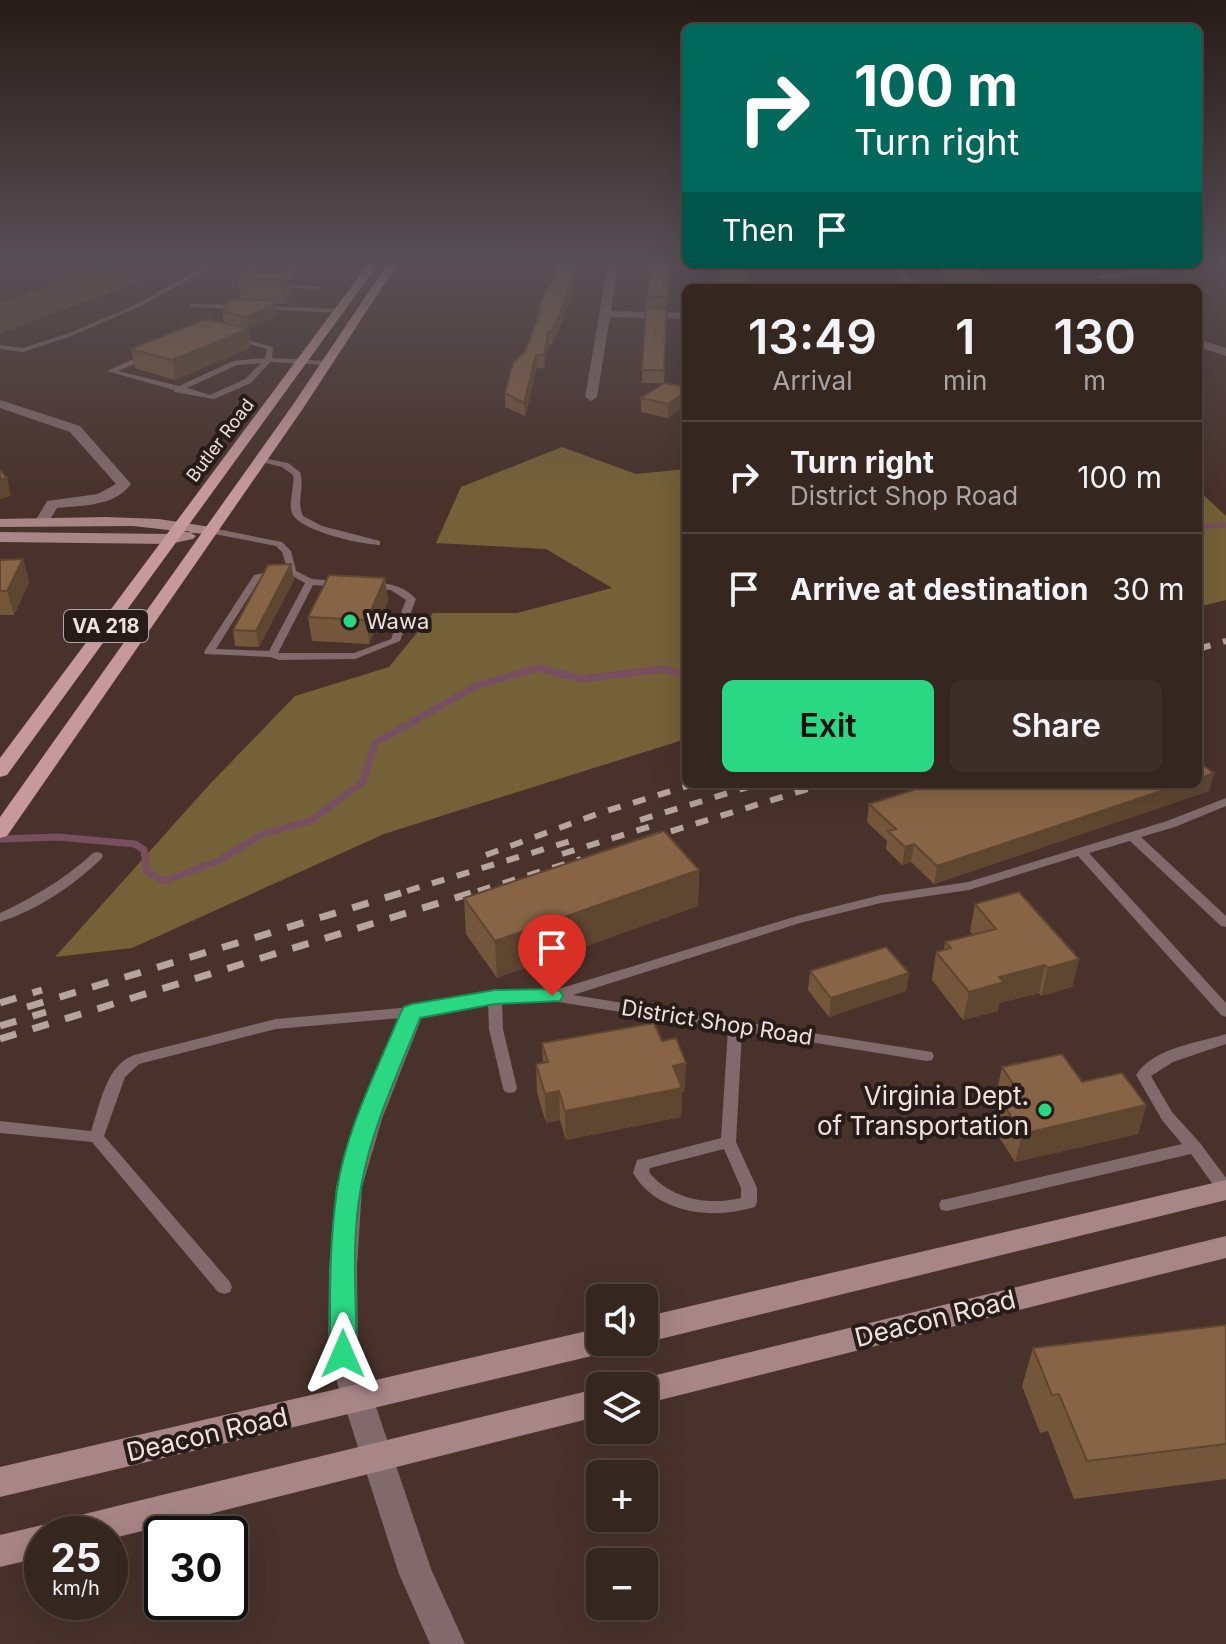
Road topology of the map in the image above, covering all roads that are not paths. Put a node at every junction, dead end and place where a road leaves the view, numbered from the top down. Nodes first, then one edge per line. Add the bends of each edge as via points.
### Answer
1 (55, 340) edge
2 (239, 340) edge
3 (318, 340) edge
4 (342, 340) edge
5 (600, 340) edge
6 (1202, 344) edge
7 (0, 347) edge
8 (1226, 352) edge
9 (150, 354) edge
10 (268, 360) junction
11 (303, 360) junction
12 (327, 363) junction
13 (177, 390) junction
14 (591, 397) dead end
15 (0, 404) edge
16 (261, 459) junction
17 (0, 523) edge
18 (41, 523) junction
19 (180, 524) junction
20 (212, 531) junction
21 (0, 537) edge
22 (169, 539) junction
23 (377, 543) dead end
24 (292, 572) junction
25 (310, 582) junction
26 (351, 584) edge
27 (364, 585) edge
28 (272, 654) junction
29 (0, 771) edge
30 (1226, 802) edge
31 (0, 832) edge
32 (1132, 836) junction
33 (1081, 852) junction
34 (97, 856) dead end
35 (0, 918) edge
36 (1226, 923) edge
37 (552, 996) junction
38 (495, 997) junction
39 (412, 1012) junction
40 (1226, 1012) edge
41 (735, 1025) junction
42 (1226, 1039) edge
43 (927, 1056) dead end
44 (510, 1088) dead end
45 (0, 1127) edge
46 (96, 1137) junction
47 (728, 1142) junction
48 (1195, 1147) junction
49 (1226, 1190) edge
50 (947, 1205) dead end
51 (1226, 1247) edge
52 (224, 1287) dead end
53 (658, 1327) edge
54 (586, 1344) edge
55 (658, 1388) edge
56 (358, 1399) junction
57 (586, 1405) edge
58 (377, 1456) junction
59 (0, 1482) edge
60 (128, 1519) edge
61 (24, 1545) edge
62 (0, 1551) edge
63 (448, 1644) edge

1 - 7 lane via 23,350
2 - 10 lane via 271,348
3 - 11 main road, Butler Road / VA 218
4 - 12 main road, Butler Road / VA 218
5 - 14 street
6 - 8 street
9 - 13 lane via 111,371
10 - 11 lane
10 - 13 lane via 236,363
10 - 13 lane via 248,381 211,397
11 - 12 lane
11 - 19 main road, Butler Road / VA 218
12 - 16 main road, Butler Road / VA 218
15 - 18 street via 75,429 124,484 116,493 52,504
16 - 20 main road, Butler Road / VA 218
16 - 23 lane via 297,474 299,519
17 - 18 main road
18 - 19 main road
19 - 20 main road
19 - 22 main road, VA 218
20 - 22 main road
20 - 24 lane via 279,544
20 - 31 main road, VA 218
21 - 22 main road
22 - 29 main road, VA 218
24 - 25 lane
24 - 28 lane via 257,577 209,652
25 - 26 lane
25 - 28 lane
27 - 28 lane via 391,587 411,599 395,641 355,656
30 - 32 lane
32 - 33 lane
32 - 36 lane
33 - 37 lane via 969,886 881,899 797,920
33 - 40 lane
34 - 35 lane via 44,897
37 - 38 lane, District Shop Road
37 - 41 lane, District Shop Road
38 - 39 lane, District Shop Road
38 - 44 lane via 496,1029
39 - 46 lane, District Shop Road via 276,1024 134,1060 119,1074
39 - 56 street via 369,1119 349,1187 343,1354
41 - 43 lane, District Shop Road
41 - 47 lane
42 - 48 lane via 1162,1061 1143,1075 1167,1116
45 - 46 lane
46 - 52 lane
47 - 47 lane via 749,1188 749,1202 735,1208 709,1208 667,1196 647,1185 641,1173 643,1164
48 - 49 lane
48 - 50 lane
49 - 53 main road
51 - 55 main road, Deacon Road
54 - 56 main road, Deacon Road
56 - 58 street
56 - 59 main road, Deacon Road
57 - 58 main road
58 - 60 main road
58 - 63 street via 416,1574
61 - 62 main road

